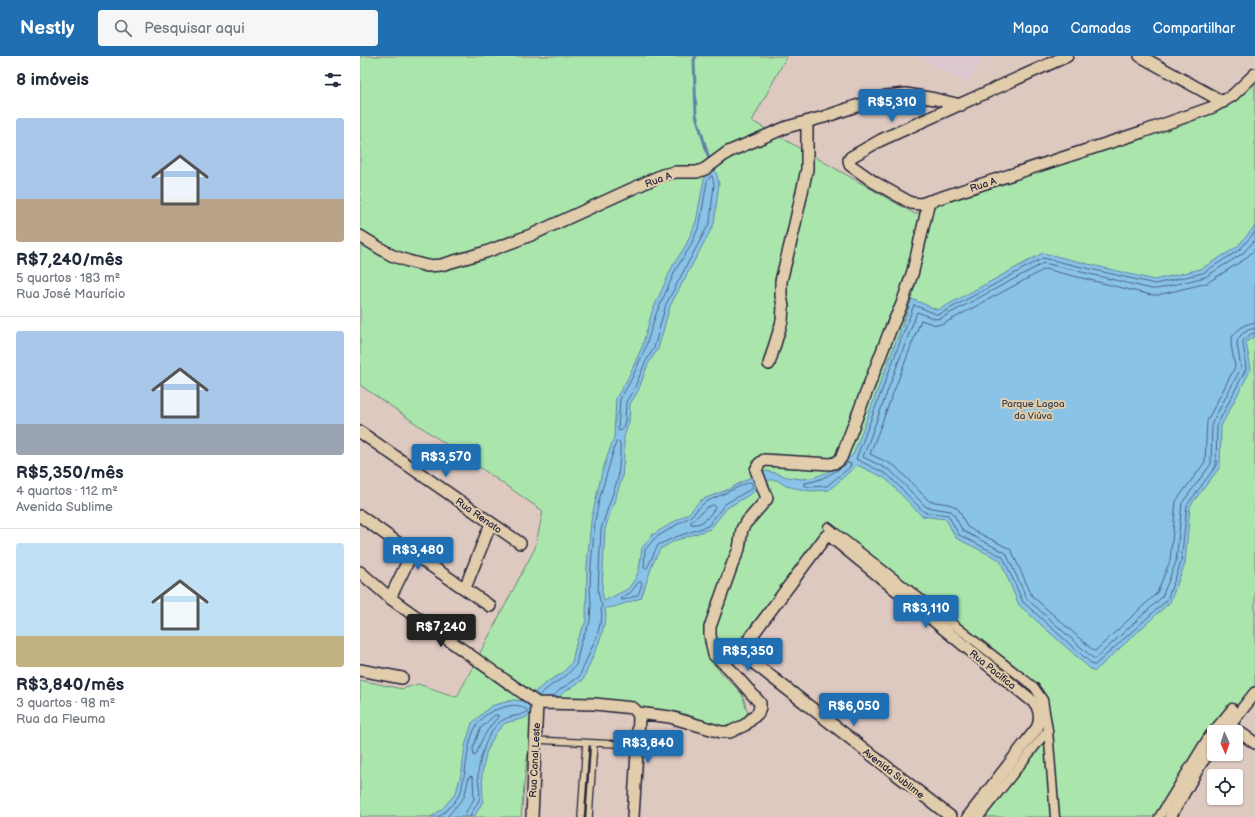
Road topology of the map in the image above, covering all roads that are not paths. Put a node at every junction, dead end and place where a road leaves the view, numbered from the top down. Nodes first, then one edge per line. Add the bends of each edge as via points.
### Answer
1 (1067, 56) edge
2 (1145, 57) edge
3 (1255, 74) edge
4 (1223, 102) junction
5 (961, 105) junction
6 (807, 122) junction
7 (929, 201) junction
8 (360, 236) edge
9 (769, 364) dead end
10 (360, 432) edge
11 (360, 516) edge
12 (491, 523) junction
13 (828, 527) dead end
14 (520, 543) dead end
15 (412, 553) junction
16 (360, 572) edge
17 (465, 588) junction
18 (390, 598) junction
19 (490, 606) dead end
20 (742, 655) joint
21 (360, 670) edge
22 (402, 678) dead end
23 (1255, 693) edge
24 (537, 703) junction
25 (1232, 708) dead end
26 (638, 713) junction
27 (1229, 725) edge
28 (1048, 730) junction
29 (1243, 737) edge
30 (535, 740) junction
31 (586, 742) junction
32 (594, 743) junction
33 (1255, 743) edge
34 (637, 745) junction
35 (1207, 755) edge
36 (946, 815) edge
37 (532, 817) edge
38 (581, 817) edge
39 (589, 817) edge
40 (633, 817) edge
41 (968, 817) edge
42 (979, 817) edge
43 (1055, 817) edge
44 (1159, 817) edge
45 (1170, 817) edge

1 - 5 street, Rua A
2 - 4 street
3 - 4 street, Rua A
4 - 7 street, Rua A via 1142,132
5 - 6 street, Rua A via 896,94
5 - 7 street, Rua A via 881,140 849,160 851,167 911,203 916,205
6 - 8 street, Rua A via 788,127 728,152 709,167 697,172 676,172 662,176 531,235 441,265 427,266 391,255
6 - 9 street via 807,169 781,281 782,321
7 - 26 street via 913,271 902,304 841,458 830,464 764,460 757,467 767,498 742,529 740,549 710,627 710,635 714,655 760,703 758,713 736,730 720,732 670,717
10 - 12 street, Rua Renato
11 - 15 street
12 - 14 street, Rua Renato
12 - 17 street
13 - 28 street via 1034,687 1044,700
15 - 17 street
15 - 18 street
16 - 18 street
17 - 19 street
18 - 24 street
20 - 36 street, Avenida Sublime
20 - 41 street, Rua Pacífica via 742,649 824,537 830,536 1036,704 1040,719 1037,728
21 - 22 street
23 - 27 street
24 - 26 street via 595,704 633,708
24 - 30 street, Rua Canal Leste
25 - 44 street via 1208,737
26 - 34 street
28 - 42 street
28 - 43 street
29 - 33 street
30 - 31 lane
30 - 37 street, Rua Canal Leste
31 - 32 lane
31 - 38 lane
32 - 34 lane
32 - 39 lane
34 - 40 street
35 - 45 street

